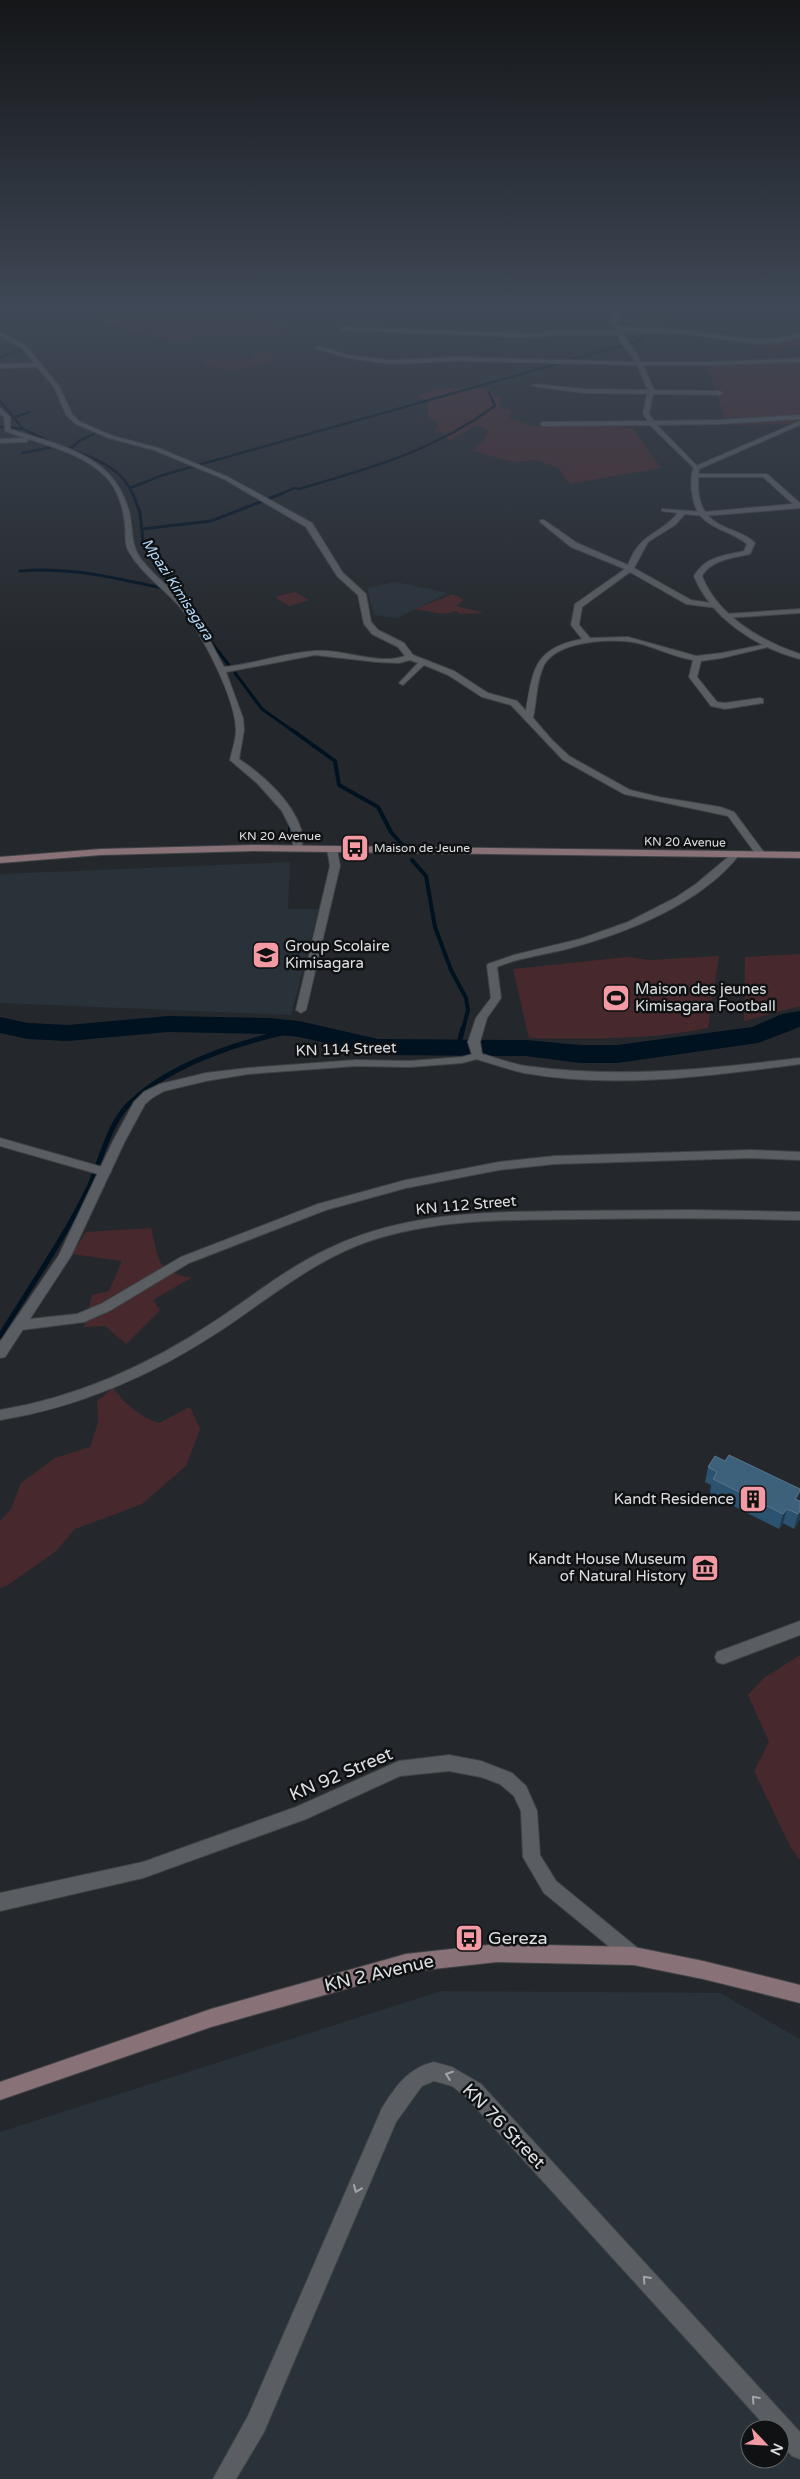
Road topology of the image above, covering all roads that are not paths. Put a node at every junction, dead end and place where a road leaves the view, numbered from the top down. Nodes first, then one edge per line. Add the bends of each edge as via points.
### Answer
1 (6, 423) edge
2 (78, 423) edge
3 (681, 423) edge
4 (799, 423) edge
5 (543, 424) dead end
6 (653, 424) junction
7 (33, 439) junction
8 (0, 442) edge
9 (695, 471) junction
10 (664, 510) dead end
11 (682, 513) junction
12 (704, 514) junction
13 (542, 521) dead end
14 (630, 569) junction
15 (715, 606) junction
16 (800, 611) edge
17 (725, 616) junction
18 (588, 641) junction
19 (768, 645) junction
20 (410, 657) junction
21 (698, 658) junction
22 (800, 658) edge
23 (422, 663) junction
24 (221, 670) junction
25 (403, 683) dead end
26 (760, 701) dead end
27 (529, 718) junction
28 (297, 849) junction
29 (332, 849) junction
30 (734, 855) junction
31 (800, 855) edge
32 (761, 856) junction
33 (0, 860) edge
34 (301, 1010) dead end
35 (477, 1056) junction
36 (800, 1061) edge
37 (0, 1142) edge
38 (800, 1156) edge
39 (105, 1172) junction
40 (800, 1216) edge
41 (21, 1325) junction
42 (0, 1353) edge
43 (0, 1415) edge
44 (800, 1628) edge
45 (723, 1657) dead end
46 (0, 1902) edge
47 (634, 1956) junction
48 (800, 1994) edge
49 (0, 2091) edge
50 (800, 2448) edge
51 (224, 2479) edge

1 - 7 street via 7,430
2 - 20 street via 111,437 156,449 226,478 309,526 340,574 362,594 367,622 376,632 401,645
3 - 6 street
4 - 9 street
5 - 6 street
6 - 9 street via 674,442
7 - 8 street
7 - 24 street via 75,454 111,478 121,498 129,527 127,542 132,552 189,613
9 - 12 street via 694,495
9 - 12 street via 765,475 799,506
10 - 11 street
11 - 12 street
11 - 14 street via 673,524 645,541
12 - 15 street via 713,525 751,543 747,552 714,561 704,566 698,576 703,590
13 - 14 street via 574,545
14 - 15 street via 689,602
14 - 18 street via 578,606 575,625
15 - 17 street
16 - 17 street
17 - 19 street
18 - 21 street via 637,640 668,653
18 - 27 street via 558,648 543,660 537,672
19 - 21 street
19 - 22 street
20 - 23 street
20 - 24 street via 382,661 315,653
21 - 26 street via 693,677 714,704 725,706
23 - 25 street
23 - 27 street via 451,673 490,697 514,704
24 - 28 street via 239,725 234,760 258,778 289,816 296,829
27 - 32 street via 566,758 628,792 731,814
28 - 29 main road, KN 20 Avenue
28 - 33 main road, KN 20 Avenue via 110,851
29 - 30 main road, KN 20 Avenue
29 - 34 street via 335,866
30 - 32 main road, KN 20 Avenue
30 - 35 street via 721,870 659,910 578,942 492,966 496,998 476,1025 474,1042
31 - 32 main road, KN 20 Avenue
35 - 36 street via 524,1069 617,1076 695,1074
35 - 39 street, KN 114 Street via 418,1063 356,1063 256,1070 160,1088 140,1102
37 - 39 street
38 - 41 street via 751,1154 556,1160 440,1176 330,1204 290,1218 185,1260 106,1307 79,1318
39 - 41 street, KN 114 Street via 65,1256
40 - 43 street, KN 112 Street via 727,1212 545,1215 453,1220 386,1232 352,1243 313,1262 216,1327 150,1366 72,1399
41 - 42 street, KN 114 Street
44 - 45 street
46 - 47 street, KN 92 Street via 143,1870 293,1816 399,1769 449,1763 506,1778 520,1791 529,1811 532,1857 550,1887
47 - 48 main road, KN 2 Avenue
47 - 49 main road, KN 2 Avenue via 497,1953 406,1964 211,2018
50 -> 51 street, KN 76 Street via 474,2091 444,2072 428,2072 415,2077 389,2115 256,2424

